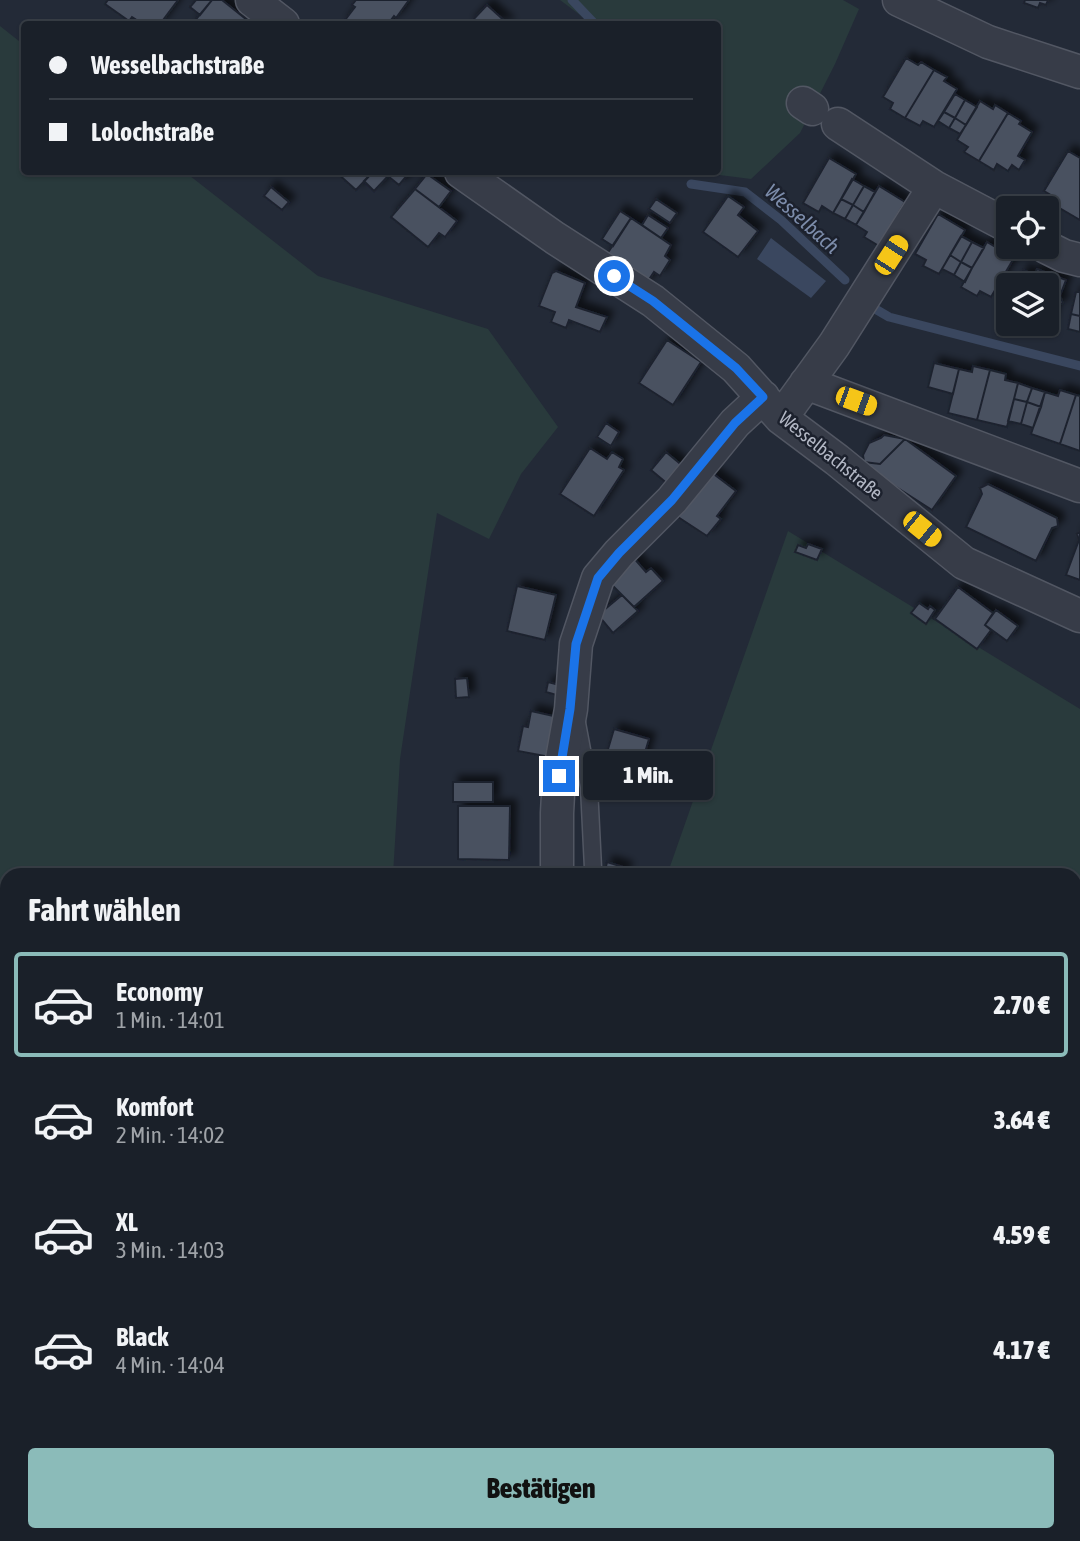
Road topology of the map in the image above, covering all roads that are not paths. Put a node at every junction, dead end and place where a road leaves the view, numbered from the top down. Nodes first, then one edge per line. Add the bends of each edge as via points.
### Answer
1 (252, 0) edge
2 (899, 0) edge
3 (279, 21) edge
4 (1080, 72) edge
5 (818, 112) dead end
6 (465, 175) edge
7 (934, 187) junction
8 (996, 220) edge
9 (1059, 253) edge
10 (1080, 260) edge
11 (806, 383) junction
12 (772, 407) junction
13 (1080, 486) edge
14 (1080, 616) edge
15 (570, 709) junction
16 (557, 868) edge
17 (593, 868) dead end

1 - 3 street
2 - 4 street via 988,42
5 - 7 street
6 - 12 street, Wesselbachstraße via 653,301 736,368
7 - 8 street
7 - 11 street
9 - 10 street
11 - 12 street
11 - 13 street
12 - 14 street, Wesselbachstraße via 964,563
12 - 15 street via 735,423 672,500 598,578 576,644
15 - 16 street via 559,776
15 - 17 lane via 576,716 589,787

